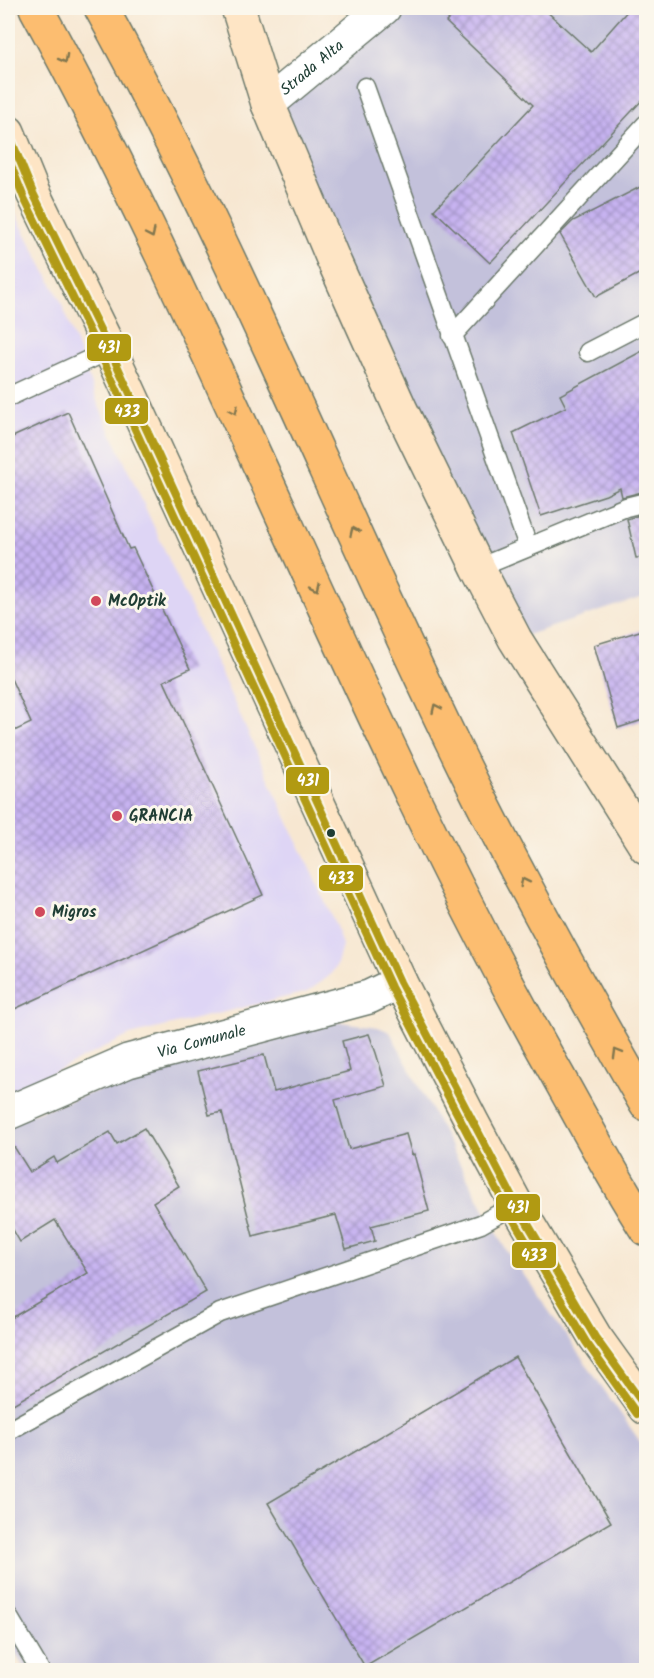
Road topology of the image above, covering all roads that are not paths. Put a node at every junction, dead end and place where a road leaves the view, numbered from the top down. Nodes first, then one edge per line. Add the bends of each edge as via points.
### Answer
1 (36, 8) edge
2 (101, 8) edge
3 (238, 8) edge
4 (384, 8) edge
5 (365, 87) dead end
6 (268, 104) junction
7 (646, 124) edge
8 (8, 132) edge
9 (8, 157) edge
10 (33, 193) junction
11 (646, 322) edge
12 (452, 336) junction
13 (110, 350) junction
14 (588, 352) dead end
15 (8, 397) edge
16 (646, 502) edge
17 (528, 546) junction
18 (478, 568) junction
19 (646, 847) edge
20 (400, 982) junction
21 (646, 1104) edge
22 (8, 1113) edge
23 (516, 1204) junction
24 (646, 1229) edge
25 (646, 1408) edge
26 (8, 1431) edge
27 (8, 1616) edge
28 (40, 1671) edge

1 -> 24 highway via 91,107 412,795 502,977
21 -> 2 highway via 559,952 454,747 245,296 142,82
3 - 6 main road
4 - 6 street, Strada Alta
5 - 12 lane
6 - 18 main road via 333,259
7 - 12 lane
8 - 10 main road
9 - 10 main road
10 - 13 main road
11 - 14 lane
12 - 17 lane
13 - 15 lane
13 - 20 main road
16 - 17 lane
17 - 18 lane
18 - 19 main road via 515,639
20 - 22 street, Via Comunale via 369,997 128,1061
20 - 23 main road
23 - 25 main road via 595,1337
23 - 26 lane via 481,1224 220,1313
27 - 28 lane

